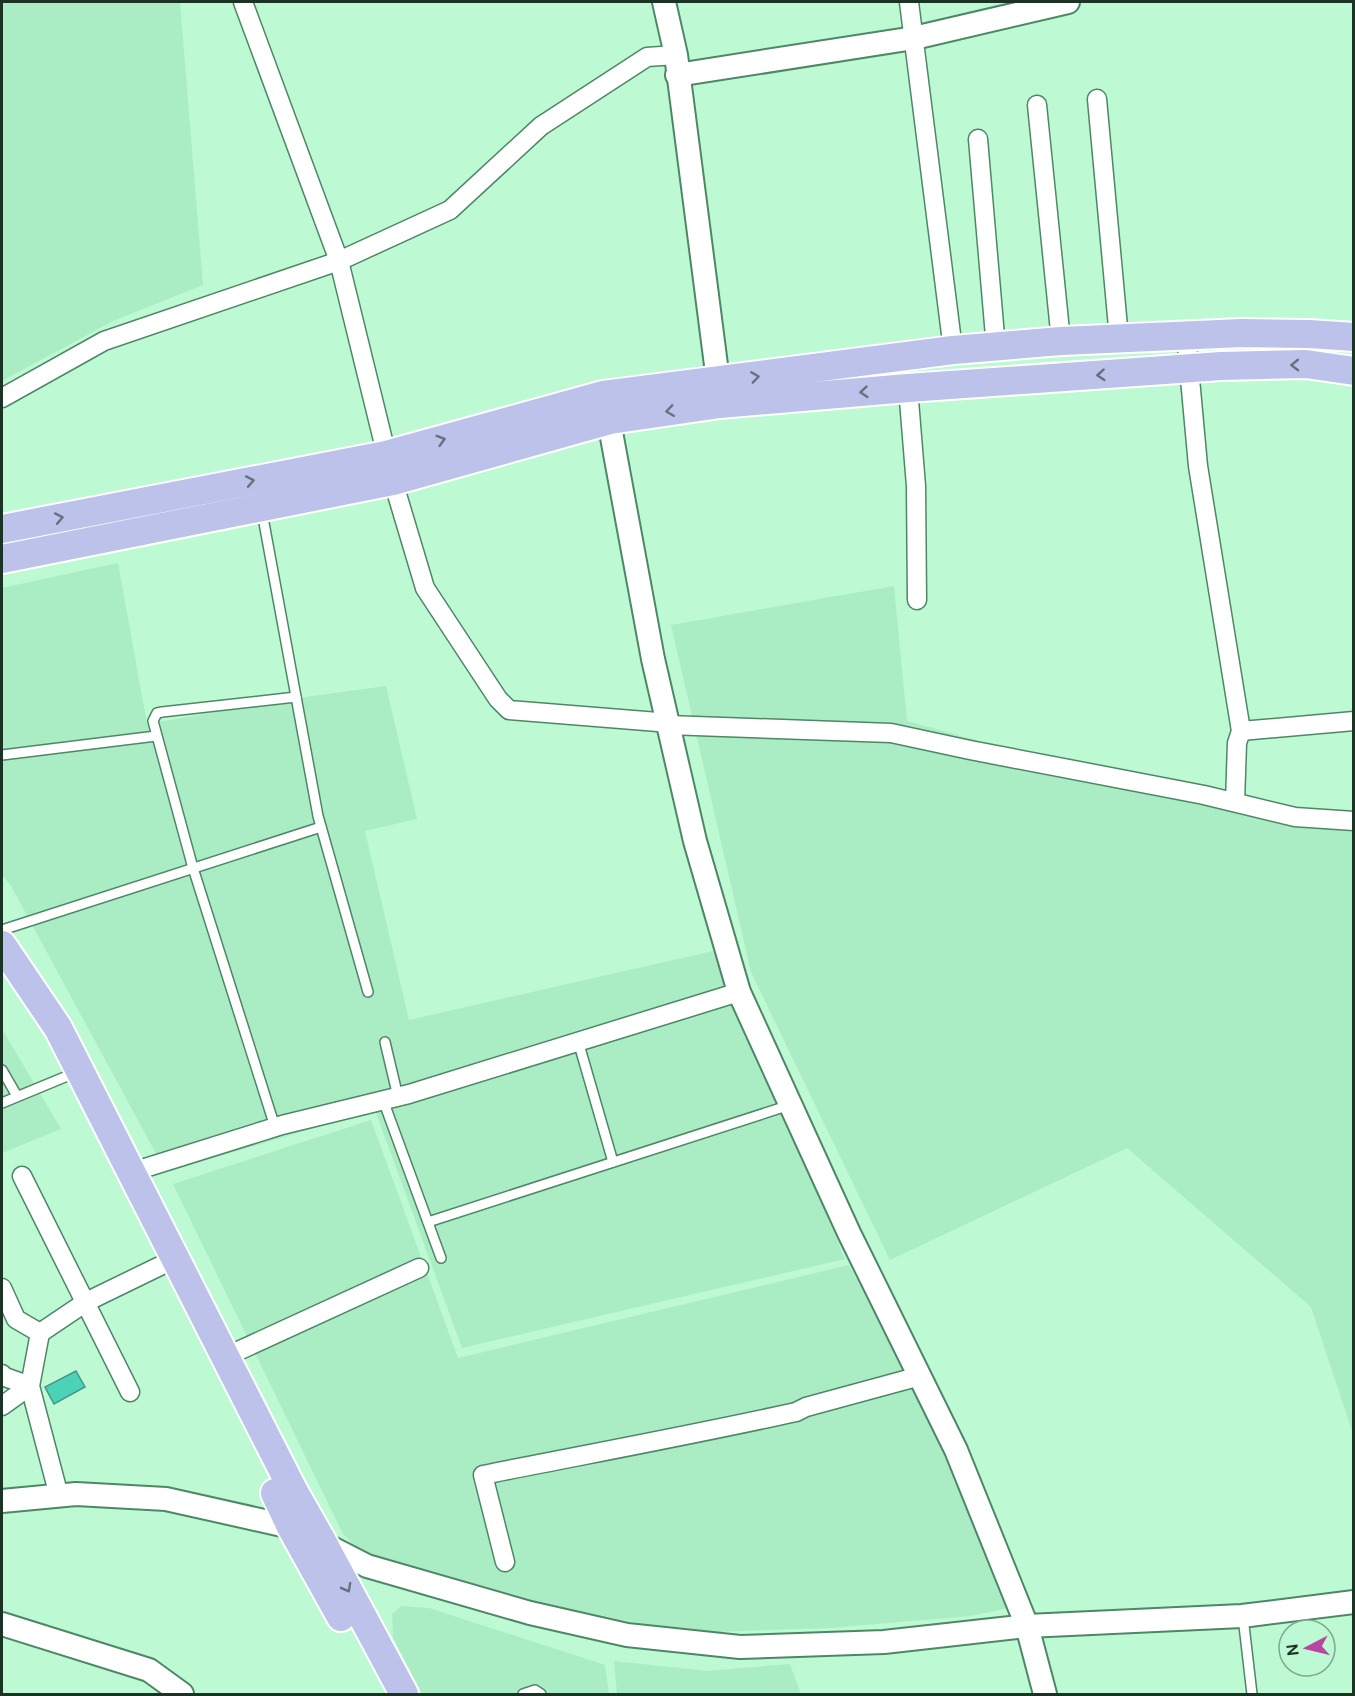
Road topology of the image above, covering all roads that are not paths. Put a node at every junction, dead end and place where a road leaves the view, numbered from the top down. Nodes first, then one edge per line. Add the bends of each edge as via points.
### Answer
1 (243, 2) edge
2 (664, 2) edge
3 (909, 2) edge
4 (1068, 2) edge
5 (914, 38) junction
6 (676, 65) junction
7 (1097, 99) dead end
8 (1037, 105) dead end
9 (978, 139) dead end
10 (339, 261) junction
11 (1186, 335) junction
12 (1353, 337) edge
13 (1119, 338) junction
14 (1061, 341) junction
15 (996, 348) junction
16 (953, 350) junction
17 (1188, 369) junction
18 (1353, 371) edge
19 (908, 388) junction
20 (719, 393) junction
21 (2, 398) edge
22 (606, 407) junction
23 (390, 468) junction
24 (261, 509) junction
25 (2, 529) edge
26 (2, 559) edge
27 (917, 600) dead end
28 (296, 697) junction
29 (1353, 721) edge
30 (668, 725) junction
31 (1241, 731) junction
32 (156, 736) junction
33 (2, 755) edge
34 (1235, 802) junction
35 (1353, 821) edge
36 (321, 827) junction
37 (194, 868) junction
38 (2, 930) edge
39 (2, 945) edge
40 (2, 976) edge
41 (368, 992) dead end
42 (739, 992) junction
43 (578, 1041) junction
44 (385, 1042) dead end
45 (72, 1073) junction
46 (3, 1077) edge
47 (17, 1096) junction
48 (390, 1098) junction
49 (2, 1103) edge
50 (790, 1105) junction
51 (275, 1127) junction
52 (613, 1162) junction
53 (132, 1172) junction
54 (22, 1176) dead end
55 (428, 1222) junction
56 (441, 1258) dead end
57 (160, 1266) junction
58 (419, 1268) dead end
59 (2, 1288) edge
60 (86, 1302) junction
61 (9, 1324) edge
62 (40, 1333) junction
63 (225, 1357) junction
64 (2, 1374) edge
65 (920, 1376) junction
66 (30, 1386) junction
67 (130, 1392) dead end
68 (2, 1406) edge
69 (59, 1496) junction
70 (2, 1502) edge
71 (291, 1527) junction
72 (323, 1543) junction
73 (505, 1562) dead end
74 (1353, 1602) edge
75 (1242, 1616) junction
76 (2, 1624) edge
77 (1027, 1626) junction
78 (182, 1695) edge
79 (384, 1695) edge
80 (404, 1695) edge
81 (523, 1695) edge
82 (541, 1695) edge
83 (1045, 1695) edge
84 (1252, 1695) edge

1 - 10 street
2 - 6 street
3 - 5 street
4 - 5 street
5 - 6 street
5 - 16 street
6 - 10 street via 647,57 541,126 450,210
6 - 20 street
7 - 13 street
8 - 14 street
9 - 15 street
10 - 21 street via 104,341
10 - 23 street
11 - 12 main road via 1286,333
11 - 13 main road
11 - 17 street
13 - 14 main road
14 - 15 main road
15 - 16 main road
20 -> 16 main road
18 -> 17 main road via 1306,364
17 -> 19 main road
17 - 31 street via 1198,466
19 -> 20 main road
19 - 27 street via 916,486
20 - 22 main road
22 - 23 main road
22 - 30 street
23 - 24 main road
25 -> 23 main road
23 - 30 street via 425,588 509,710
24 - 26 main road
24 - 28 lane
28 - 32 lane via 158,713 153,721
28 - 36 lane
29 - 31 street
30 - 34 street via 891,733
30 - 42 street via 695,841
31 - 34 street
32 - 33 lane
32 - 37 lane
34 - 35 street via 1295,817
36 - 37 lane
36 - 41 lane
37 - 38 lane
37 - 51 lane
39 - 45 main road via 58,1028
40 - 45 main road
42 - 43 street
42 - 50 street
43 - 48 street
43 - 52 lane
44 - 48 lane
45 - 47 lane
45 - 53 main road
45 - 57 main road
46 - 47 lane
47 - 49 lane
48 - 51 street
48 - 55 lane
50 - 52 lane
50 - 65 street
51 - 53 street
52 - 55 lane
53 - 63 main road
54 - 60 street
55 - 56 lane
57 - 60 street
57 - 71 main road
58 - 63 street
59 - 61 street
60 - 62 street
60 - 67 street
61 - 62 street
62 - 66 street
63 - 72 main road
64 - 66 street
65 - 73 street via 796,1412 699,1434 483,1475
65 - 77 street via 956,1450
66 - 68 street
66 - 69 street
69 - 70 street
69 - 71 street via 166,1499
71 - 72 street
71 - 79 main road
72 - 77 street via 367,1566 530,1613 627,1635 740,1647 884,1642
72 -> 80 main road
74 - 75 street
75 - 77 street
75 - 84 lane
76 - 78 street via 149,1670
77 - 83 street
81 - 82 lane via 535,1690

